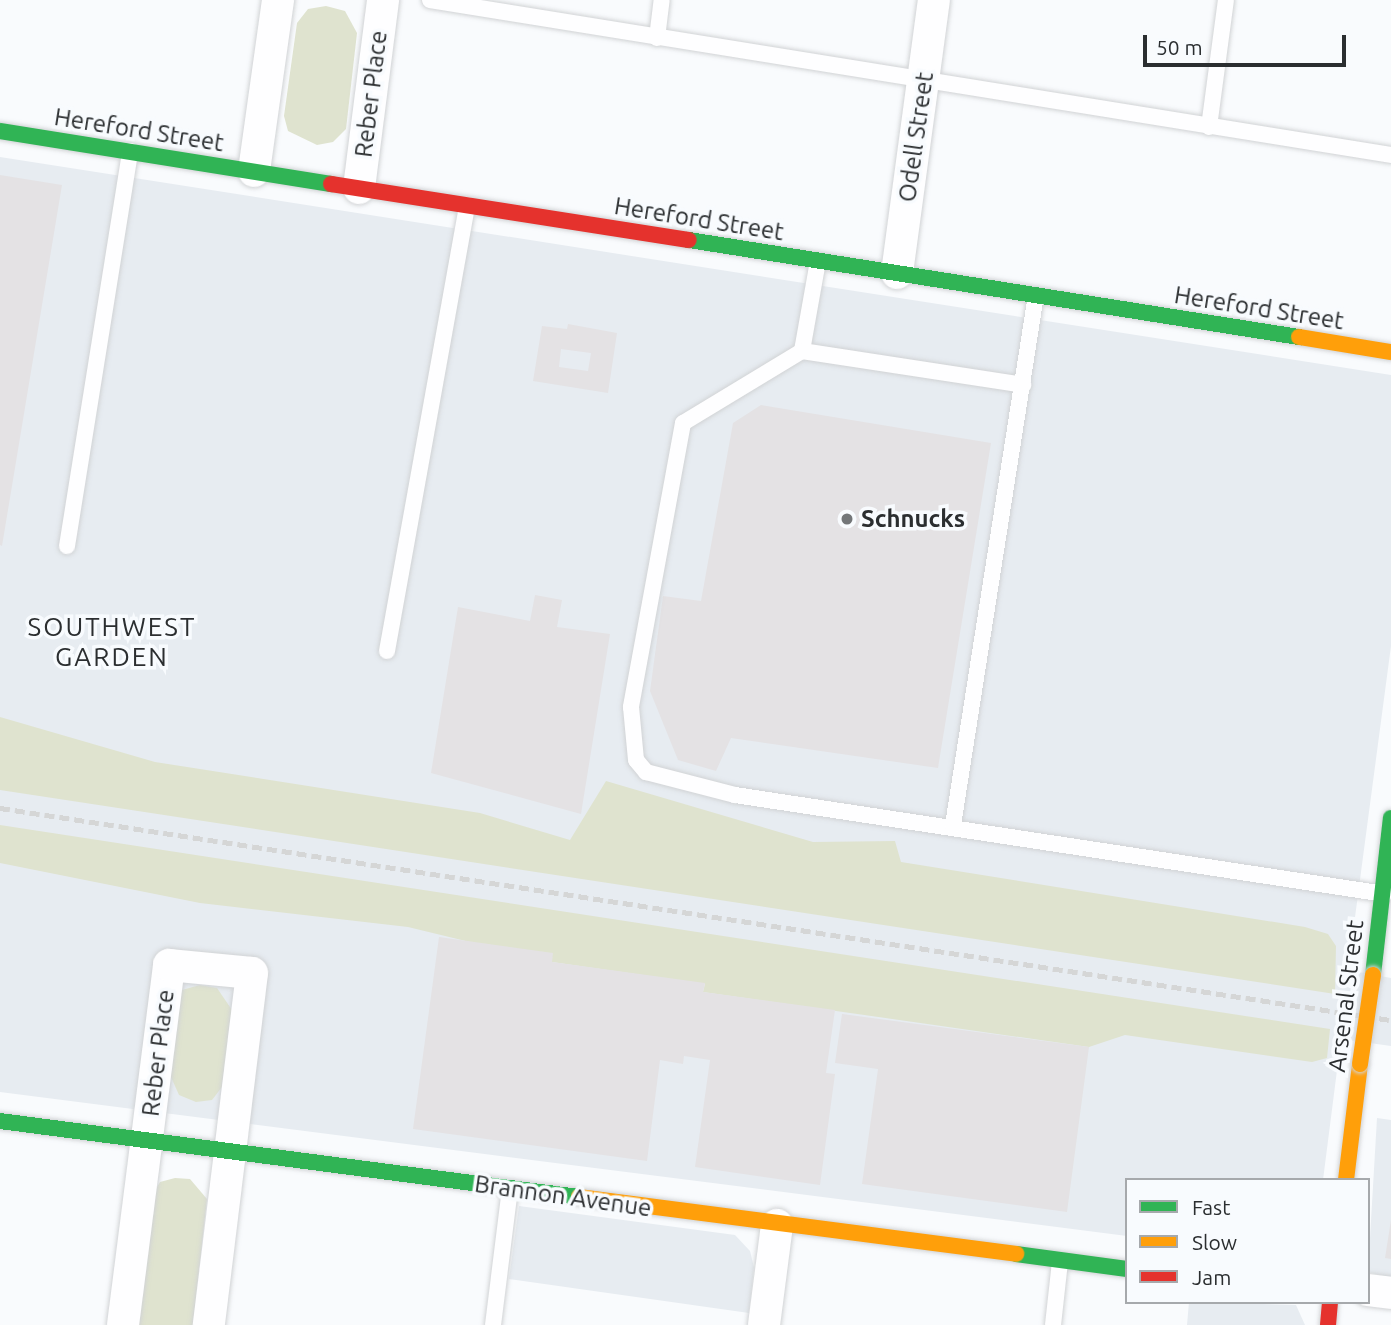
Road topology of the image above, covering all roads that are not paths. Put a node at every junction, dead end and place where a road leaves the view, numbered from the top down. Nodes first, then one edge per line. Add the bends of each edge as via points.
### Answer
1 (278, 0) edge
2 (383, 0) edge
3 (430, 0) edge
4 (662, 0) edge
5 (934, 0) edge
6 (1226, 0) edge
7 (657, 38) junction
8 (924, 79) junction
9 (1209, 127) junction
10 (0, 131) edge
11 (130, 151) junction
12 (1391, 155) edge
13 (254, 171) junction
14 (359, 188) junction
15 (467, 205) junction
16 (818, 261) junction
17 (897, 273) junction
18 (1036, 295) junction
19 (802, 351) junction
20 (1391, 352) edge
21 (1023, 385) junction
22 (66, 546) dead end
23 (387, 651) dead end
24 (1391, 818) edge
25 (953, 825) junction
26 (1386, 895) edge
27 (0, 1121) edge
28 (147, 1140) junction
29 (232, 1152) junction
30 (1346, 1178) edge
31 (510, 1188) junction
32 (777, 1225) junction
33 (1060, 1262) junction
34 (1125, 1269) edge
35 (1370, 1290) edge
36 (1391, 1293) edge
37 (1330, 1304) edge
38 (123, 1325) edge
39 (209, 1325) edge
40 (493, 1325) edge
41 (764, 1325) edge
42 (1053, 1325) edge
43 (1328, 1325) edge

1 - 13 street
2 - 14 street, Reber Place
3 - 7 lane
4 - 7 lane
5 - 8 street, Odell Street
6 - 9 lane
7 - 8 lane
8 - 9 lane
8 - 17 street, Odell Street
9 - 12 lane
10 - 11 street, Hereford Street
11 - 13 street, Hereford Street
11 - 22 lane
13 - 14 street, Hereford Street
14 - 15 street, Hereford Street
15 - 16 street, Hereford Street
15 - 23 lane
16 - 17 street, Hereford Street
16 - 19 lane
17 - 18 street, Hereford Street
18 - 20 street, Hereford Street
18 - 21 lane
19 - 21 lane
19 - 25 lane via 683,423 631,708 636,760 646,772 735,795
21 - 25 lane
24 - 26 street, Arsenal Street
25 - 26 lane
26 - 30 street, Arsenal Street, bridge
27 - 28 street, Brannon Avenue
28 - 29 street, Brannon Avenue
28 - 29 street, Reber Place via 169,965 252,973
28 - 38 street, Reber Place
29 - 31 street, Brannon Avenue
29 - 39 street, Reber Place
31 - 32 street, Brannon Avenue
31 - 40 lane
32 - 33 street, Brannon Avenue
32 - 41 street
33 - 34 street, Brannon Avenue
33 - 42 lane
35 - 36 street
37 - 43 street

